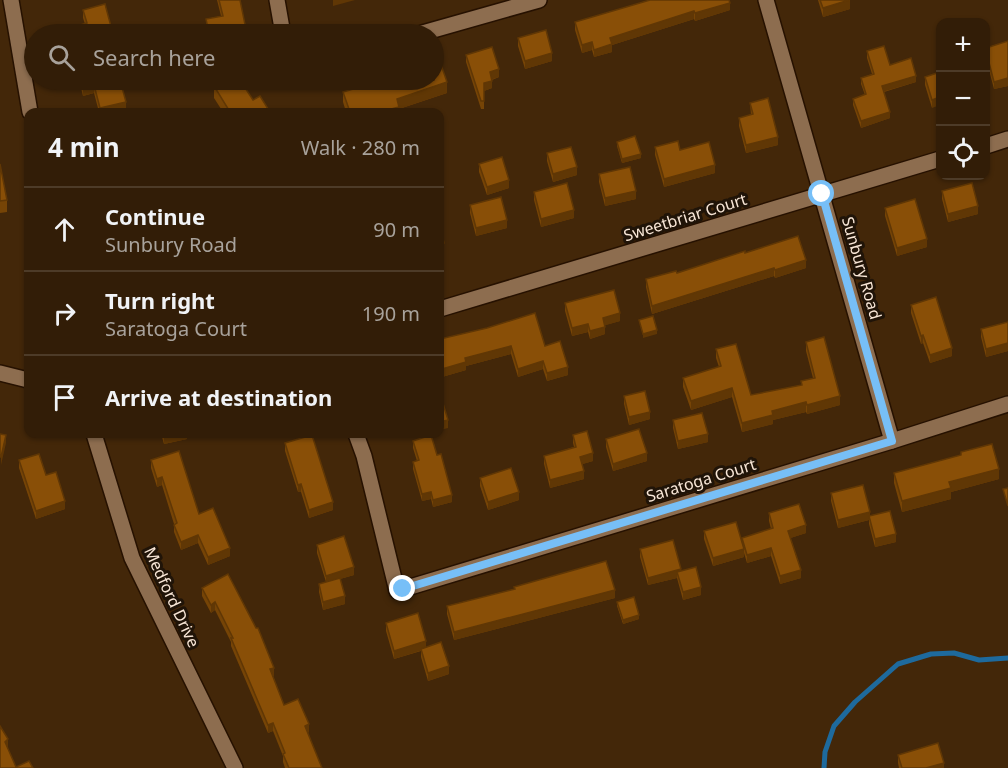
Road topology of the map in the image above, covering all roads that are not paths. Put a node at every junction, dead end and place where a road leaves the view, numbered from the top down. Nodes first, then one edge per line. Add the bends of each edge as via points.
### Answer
1 (11, 0) edge
2 (277, 0) edge
3 (539, 0) edge
4 (766, 0) edge
5 (281, 24) edge
6 (444, 27) edge
7 (24, 77) edge
8 (26, 90) edge
9 (29, 108) edge
10 (1008, 139) edge
11 (990, 145) edge
12 (936, 160) edge
13 (822, 194) junction
14 (444, 308) edge
15 (0, 373) edge
16 (24, 379) edge
17 (1008, 404) edge
18 (95, 438) edge
19 (357, 438) edge
20 (892, 441) junction
21 (235, 768) edge

1 - 7 street
2 - 5 street
3 - 6 street
4 - 13 street, Sunbury Road
8 - 9 street
10 - 11 street
12 - 13 street, Sweetbriar Court
13 - 14 street, Sweetbriar Court
13 - 20 street, Sunbury Road
15 - 16 street
17 - 20 street, Saratoga Court
18 - 21 street, Medford Drive via 132,558
19 - 20 street, Saratoga Court via 397,591

